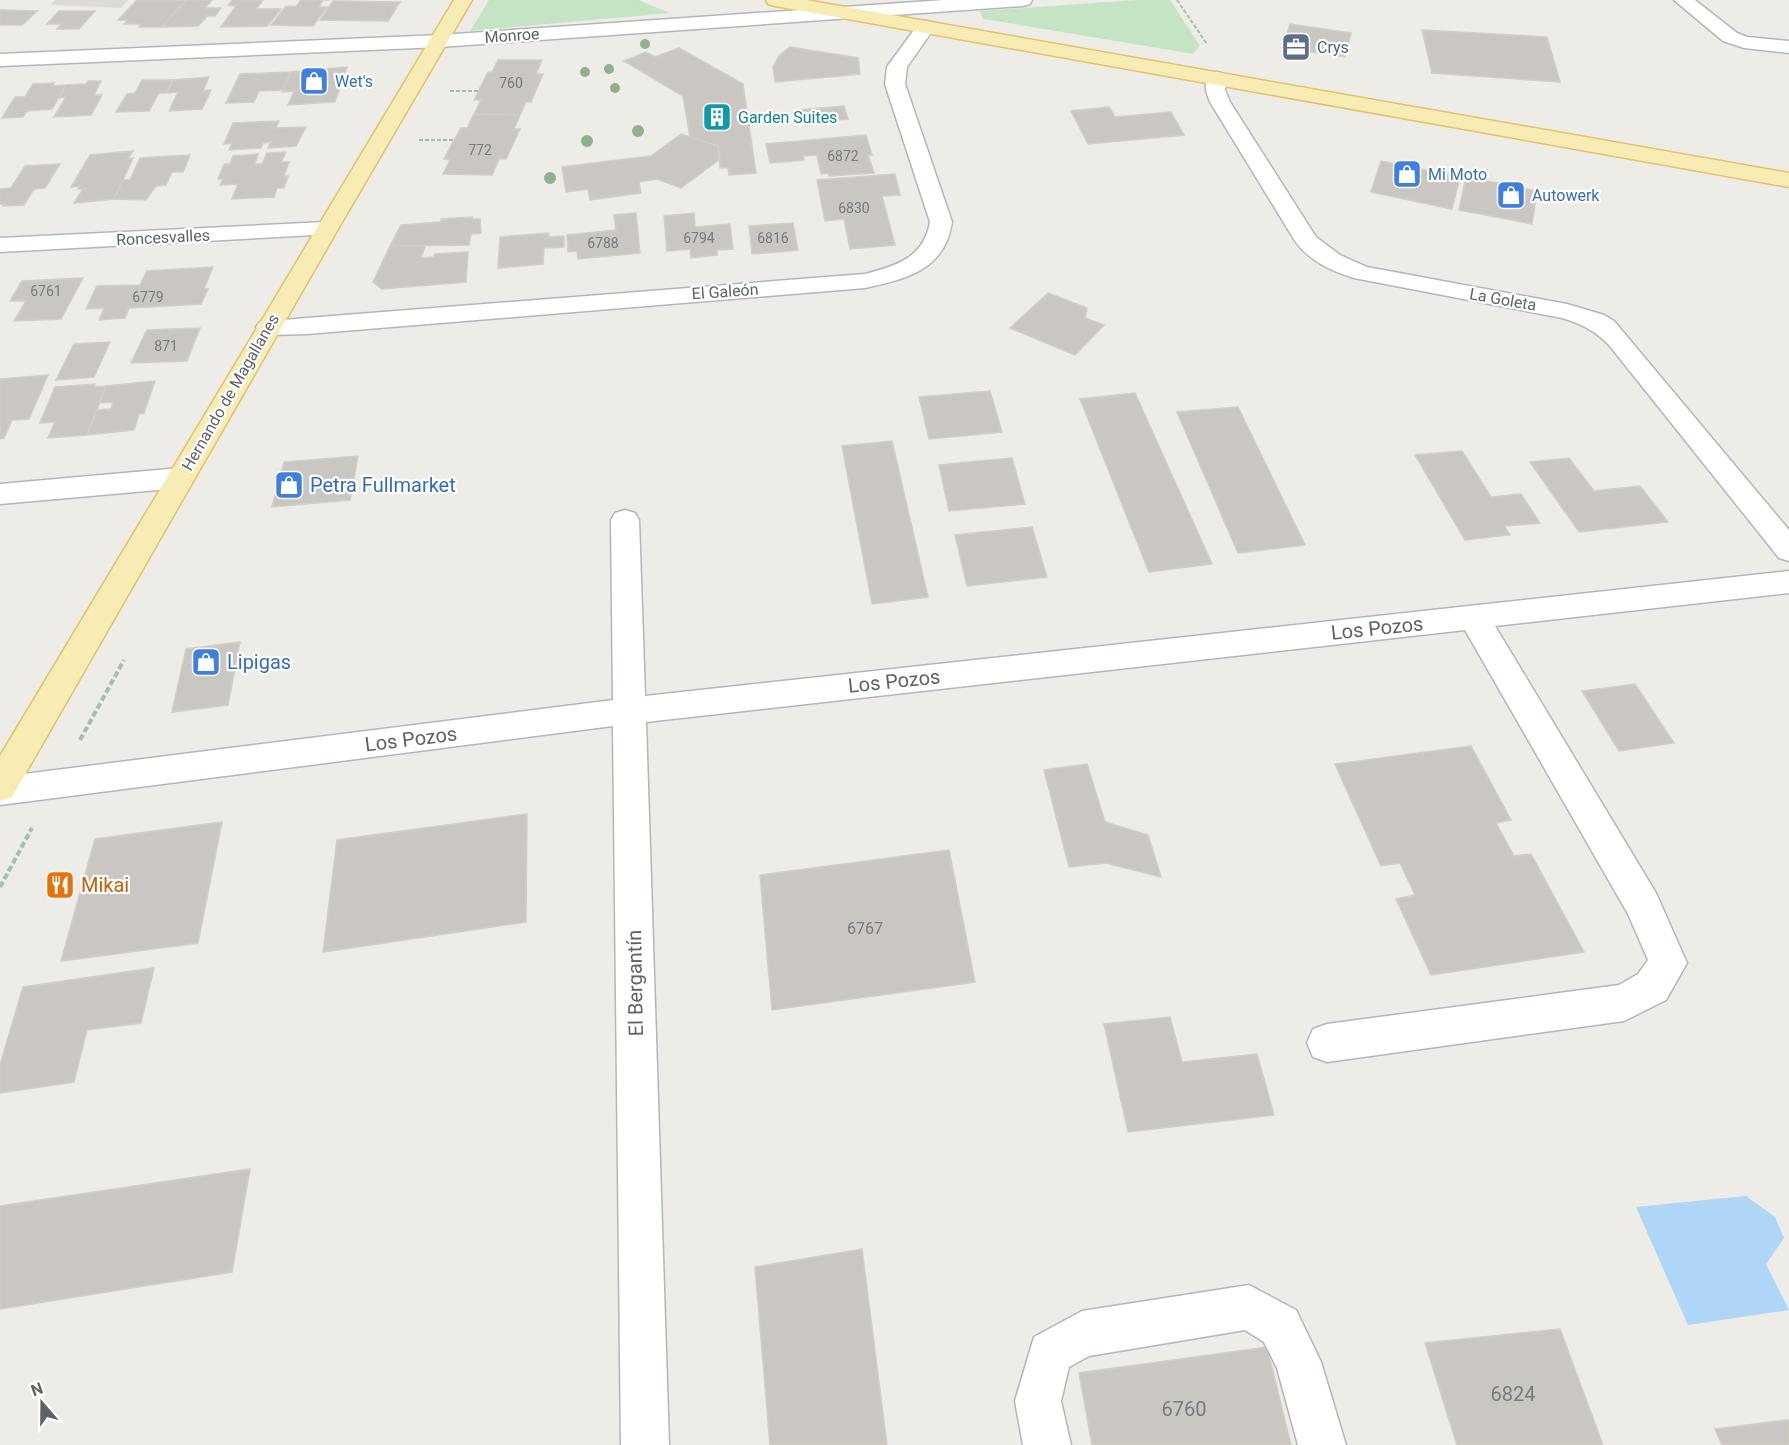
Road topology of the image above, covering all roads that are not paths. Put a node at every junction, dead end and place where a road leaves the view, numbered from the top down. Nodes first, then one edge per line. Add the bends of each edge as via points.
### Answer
1 (463, 0) edge
2 (775, 0) edge
3 (1023, 0) edge
4 (1683, 0) edge
5 (844, 12) junction
6 (926, 27) junction
7 (440, 41) junction
8 (1789, 47) edge
9 (0, 60) edge
10 (1223, 80) junction
11 (1789, 180) edge
12 (326, 229) junction
13 (0, 245) edge
14 (269, 327) junction
15 (180, 478) junction
16 (0, 494) edge
17 (625, 520) dead end
18 (1789, 550) edge
19 (1789, 582) edge
20 (1473, 617) junction
21 (629, 711) junction
22 (0, 789) edge
23 (1327, 1043) dead end
24 (645, 1445) edge
25 (1047, 1445) edge
26 (1322, 1445) edge

1 - 7 main road, Hernando de Magallanes
2 - 5 main road
3 - 5 street, Monroe
4 - 8 street via 1730,37
5 - 6 main road
5 - 7 street, Monroe
6 - 10 main road
6 - 14 street, El Galeón via 897,67 895,84 941,222 940,234 927,256 898,273 865,281
7 - 9 street, Monroe
7 - 12 main road, Hernando de Magallanes
10 - 11 main road
10 - 18 street, La Goleta via 1215,90 1220,102 1315,250 1362,273 1567,311 1605,326
12 - 13 street, Roncesvalles
12 - 14 main road, Hernando de Magallanes
14 - 15 main road, Hernando de Magallanes
15 - 16 street
15 - 22 main road, Hernando de Magallanes
17 - 21 street, El Bergantín
19 - 20 street, Los Pozos
20 - 21 street, Los Pozos
20 - 23 street via 1643,905 1668,963 1652,987 1624,1003
21 - 22 street, Los Pozos
21 - 24 street, El Bergantín
25 - 26 street via 1038,1401 1050,1353 1082,1334 1249,1306 1280,1326 1299,1362

